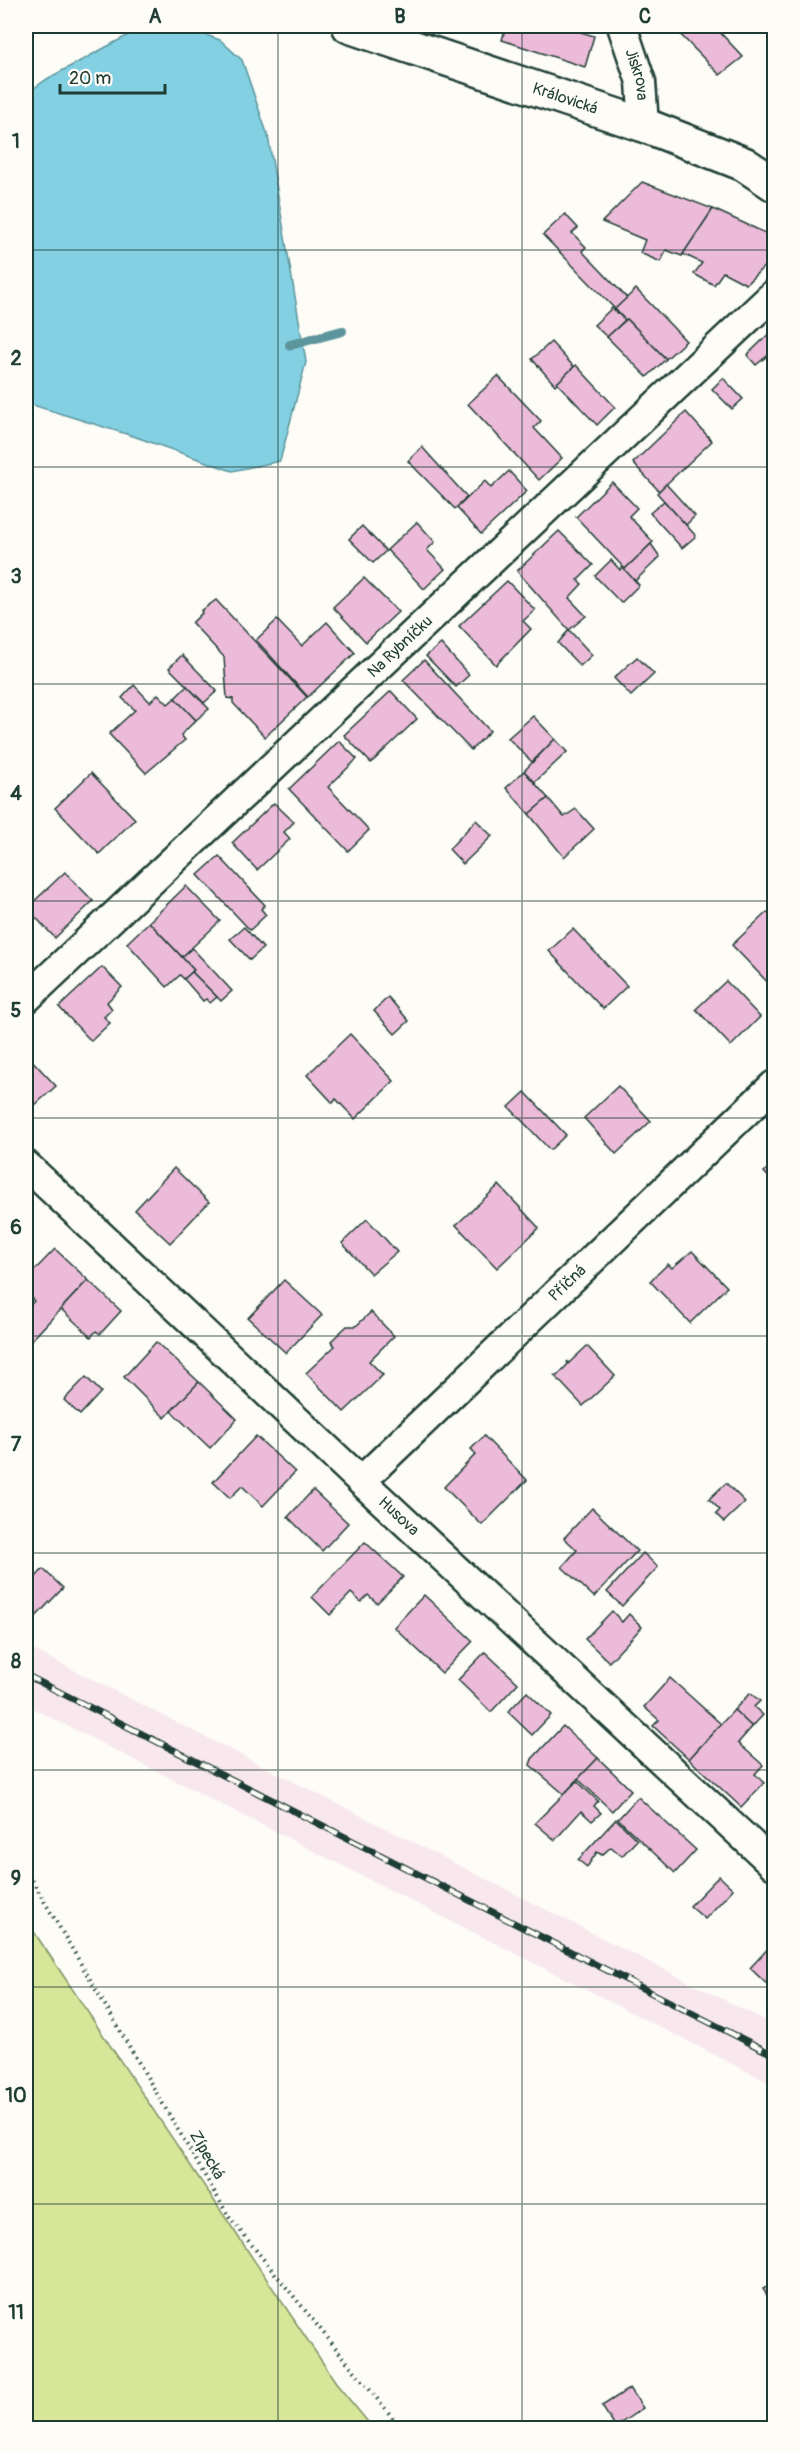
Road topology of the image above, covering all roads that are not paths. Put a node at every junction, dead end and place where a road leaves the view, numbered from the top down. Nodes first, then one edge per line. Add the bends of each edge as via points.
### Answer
1 (349, 26) edge
2 (622, 26) edge
3 (644, 125) junction
4 (774, 184) edge
5 (774, 294) edge
6 (26, 999) edge
7 (774, 1085) edge
8 (26, 1165) edge
9 (361, 1481) junction
10 (774, 1865) edge

1 - 3 main road, Královická
2 - 3 street, Jiskrova via 641,82
3 - 4 main road, Královická via 744,164
5 - 6 street, Na Rybníčku
7 - 9 street, Příčná
8 - 9 street, Husova
9 - 10 street, Husova

